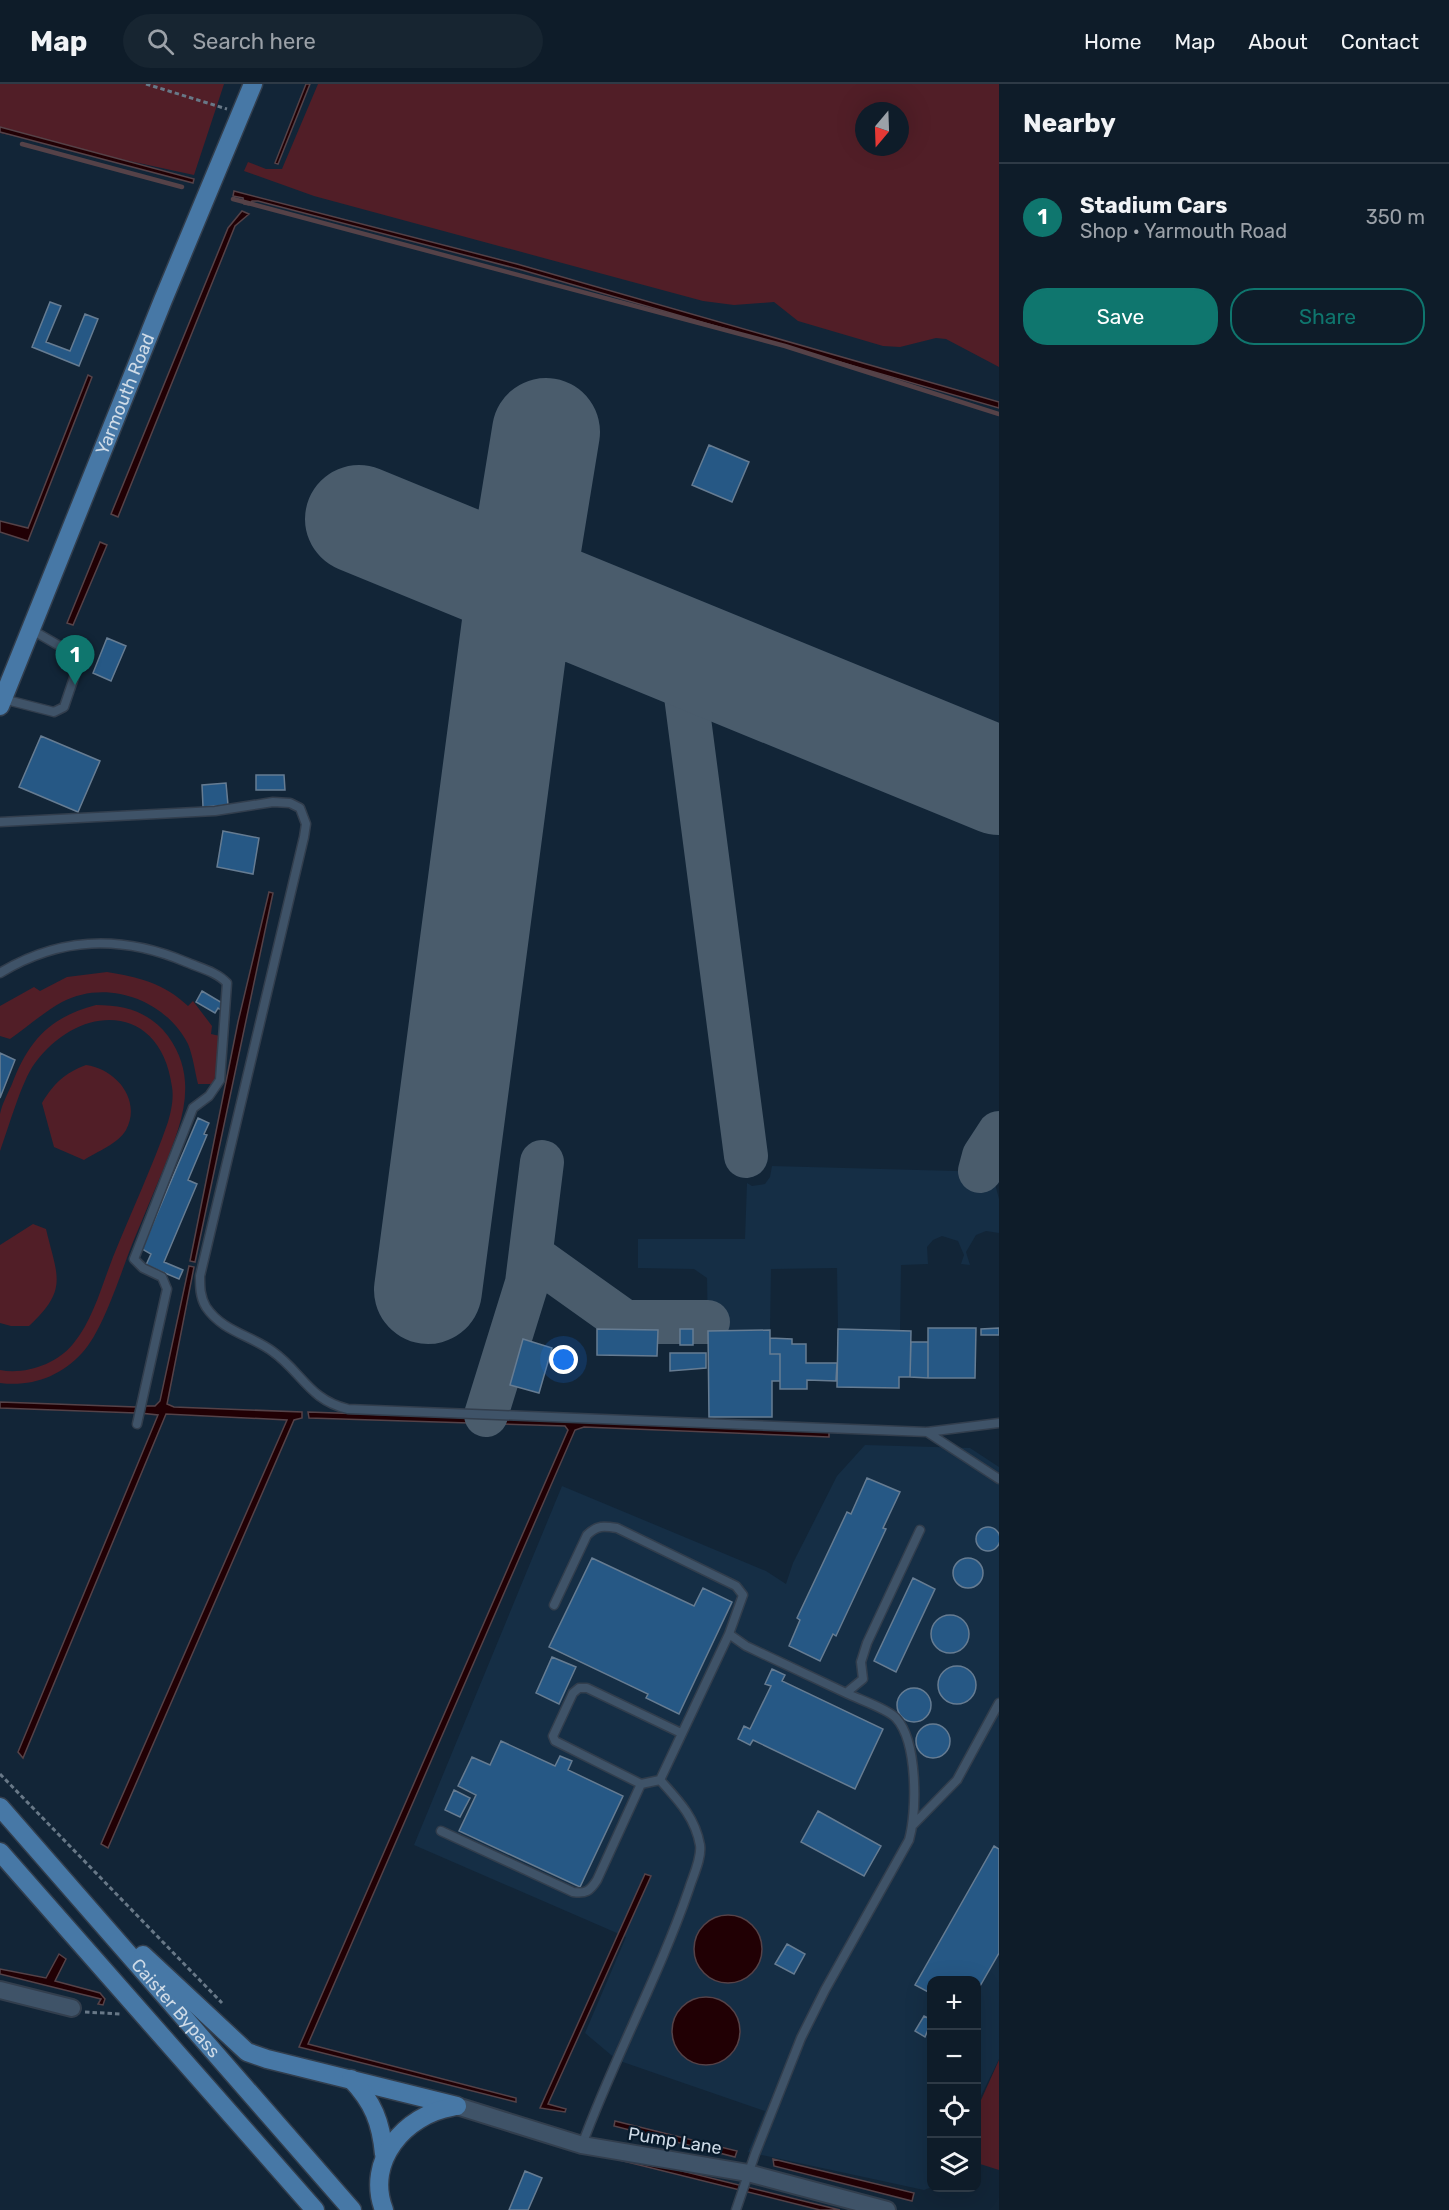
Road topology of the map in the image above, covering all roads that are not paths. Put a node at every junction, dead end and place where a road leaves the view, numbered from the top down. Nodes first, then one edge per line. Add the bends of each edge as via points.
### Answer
1 (253, 84) edge
2 (32, 630) junction
3 (1, 702) edge
4 (0, 822) edge
5 (0, 973) edge
6 (137, 1424) dead end
7 (999, 1424) edge
8 (927, 1432) junction
9 (999, 1479) edge
10 (920, 1530) dead end
11 (554, 1605) dead end
12 (729, 1634) junction
13 (846, 1693) junction
14 (999, 1703) edge
15 (681, 1733) junction
16 (660, 1780) junction
17 (641, 1784) junction
18 (0, 1808) edge
19 (913, 1825) junction
20 (441, 1831) dead end
21 (0, 1852) edge
22 (60, 1875) junction
23 (0, 1990) edge
24 (72, 2008) road end
25 (349, 2078) junction
26 (457, 2106) junction
27 (582, 2145) junction
28 (384, 2154) junction
29 (746, 2177) junction
30 (315, 2210) edge
31 (352, 2210) edge
32 (384, 2210) edge
33 (736, 2210) edge
34 (887, 2210) edge

1 - 2 main road, Yarmouth Road
2 - 3 main road, Yarmouth Road
2 - 3 lane via 70,652 79,663 63,707 54,712
4 - 8 lane via 215,812 273,802 300,808 306,824 304,837 200,1276 200,1292 206,1307 218,1320 271,1350 318,1397 348,1409
5 - 6 lane via 52,948 120,942 155,949 216,974 227,983 220,1080 209,1096 193,1108 134,1259 162,1277 167,1289
7 - 8 lane
8 - 9 lane
10 - 13 lane via 867,1642 861,1662 863,1679
11 - 12 lane via 587,1535 595,1527 604,1526 628,1533 736,1586 743,1595
12 - 13 lane via 746,1646
12 - 15 lane
13 - 19 lane via 896,1717 910,1743
14 - 19 lane via 957,1780
15 - 16 lane
15 - 17 lane via 587,1688 573,1694 553,1736 555,1741
16 - 17 lane
16 - 27 lane via 687,1809 700,1846 698,1860 681,1911
17 - 20 lane via 597,1880 583,1893 573,1892
18 - 22 main road, Caister Bypass
19 - 29 lane via 909,1840 801,2038
21 - 30 main road, Caister Bypass
22 - 25 main road via 247,2052
22 - 31 main road, Caister Bypass
23 - 24 street
25 - 26 main road
25 - 28 main road via 377,2112
26 - 27 street, Pump Lane
26 - 28 main road via 436,2109 416,2119
27 - 29 street, Pump Lane
28 - 32 main road via 380,2192
29 - 33 lane
29 - 34 street, Pump Lane

